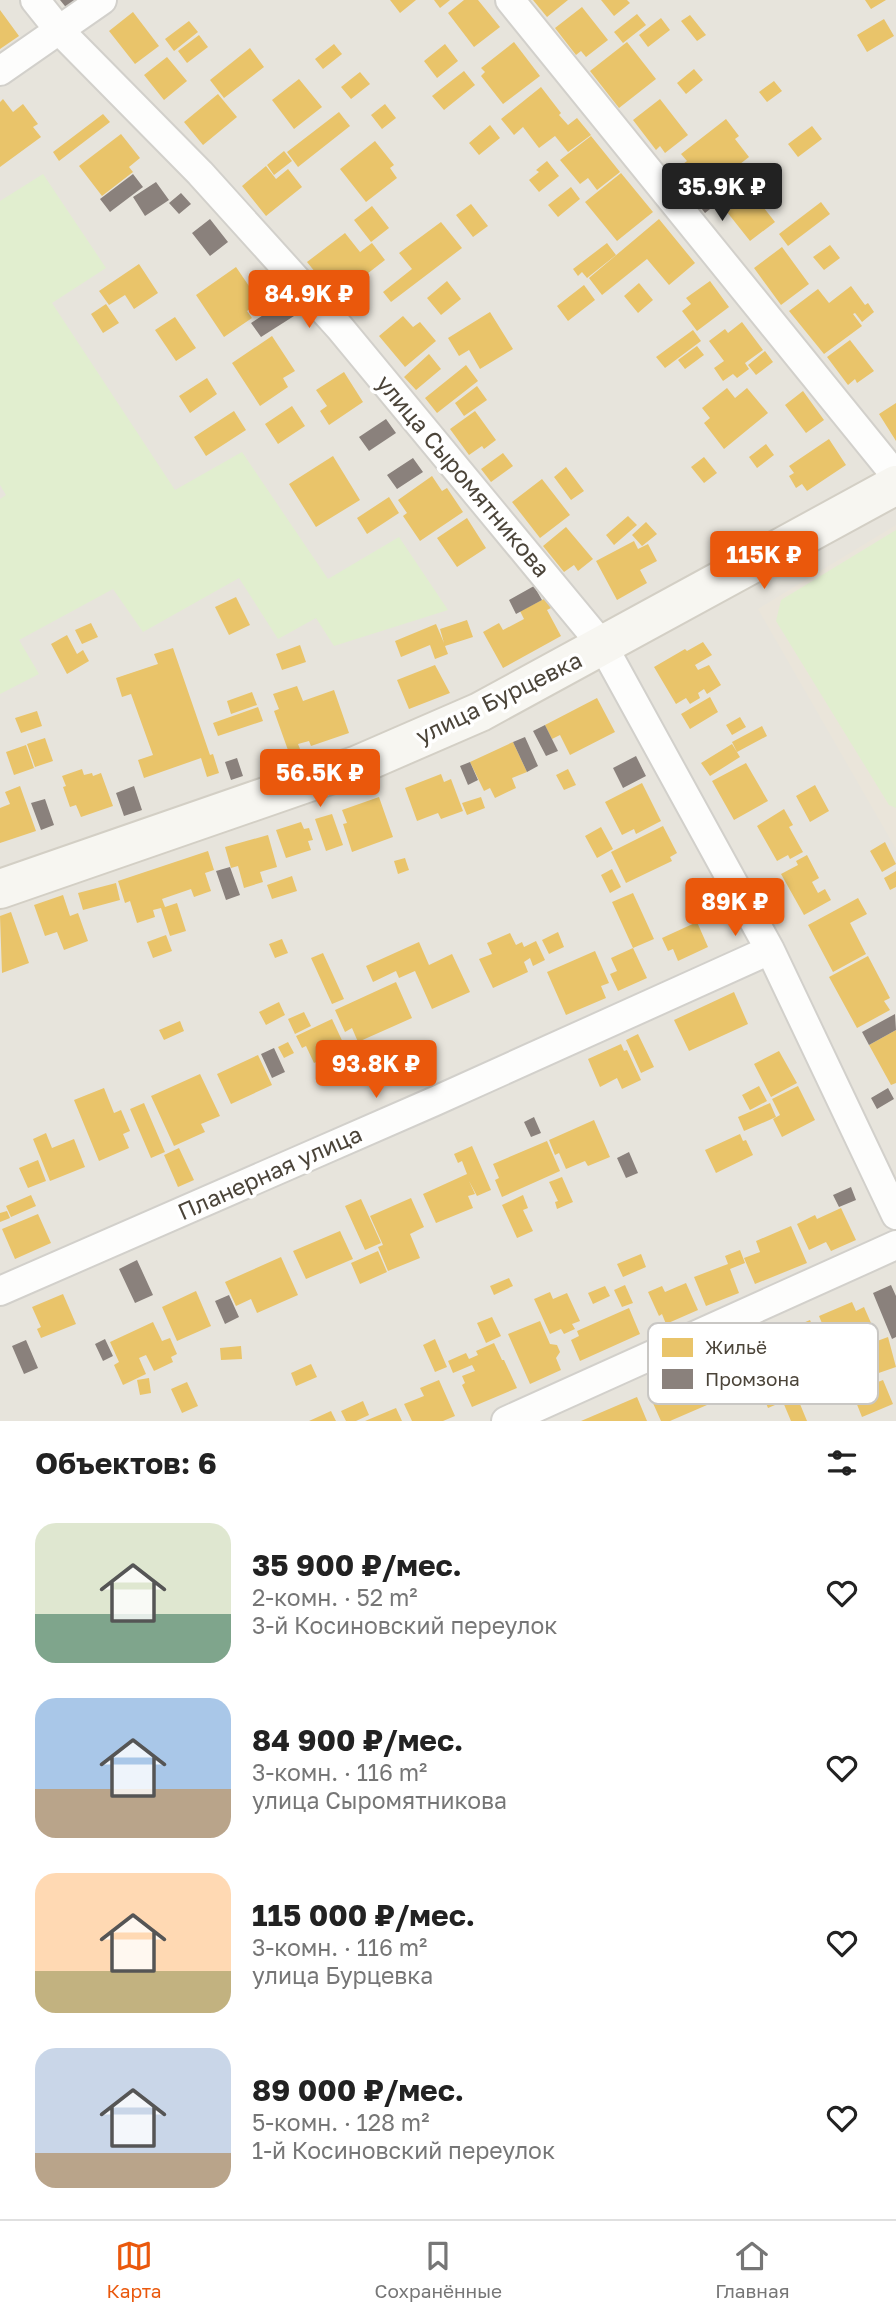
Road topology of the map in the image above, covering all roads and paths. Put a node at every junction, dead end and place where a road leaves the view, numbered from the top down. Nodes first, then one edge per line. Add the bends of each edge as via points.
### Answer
1 (35, 0) edge
2 (102, 0) edge
3 (510, 0) edge
4 (59, 30) junction
5 (0, 71) edge
6 (896, 477) edge
7 (896, 485) edge
8 (603, 646) junction
9 (0, 889) edge
10 (769, 950) junction
11 (896, 1215) edge
12 (896, 1245) edge
13 (0, 1291) edge
14 (723, 1323) edge
15 (648, 1357) edge
16 (506, 1421) edge

1 - 4 street, улица Сыромятникова
2 - 4 street
3 - 6 street
4 - 5 street
4 - 8 street, улица Сыромятникова via 200,173 340,328
7 - 8 street, улица Бурцевка
8 - 9 street, улица Бурцевка via 480,712 358,765
8 - 10 street, улица Сыромятникова
10 - 11 street, улица Сыромятникова
10 - 13 street, Планерная улица
12 - 14 street
15 - 16 street

